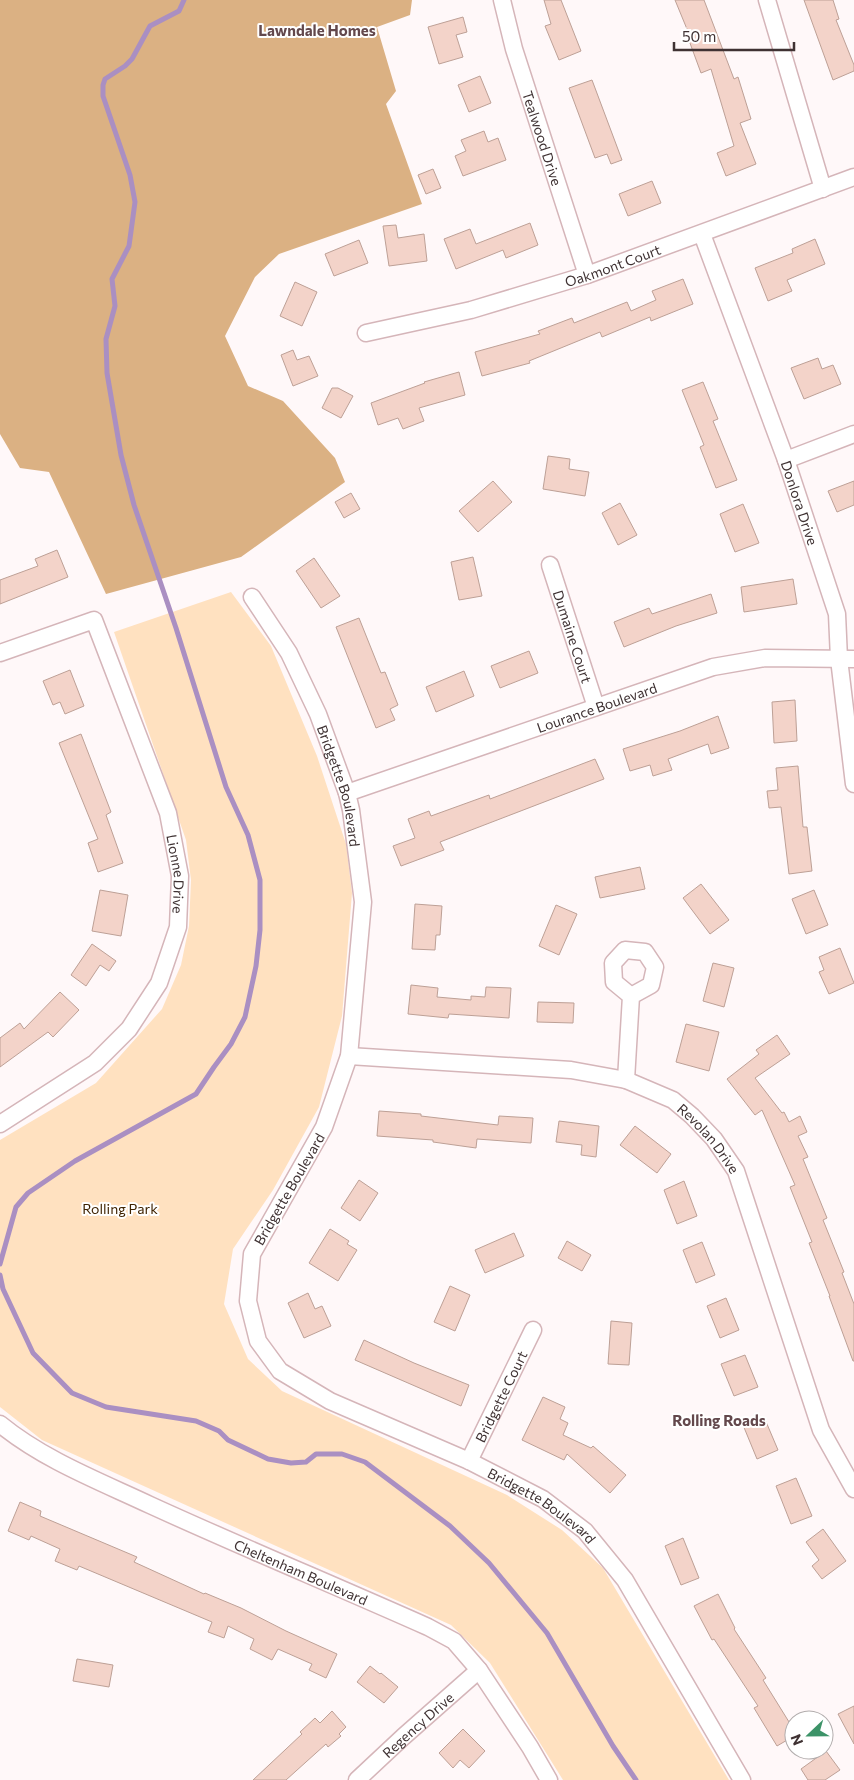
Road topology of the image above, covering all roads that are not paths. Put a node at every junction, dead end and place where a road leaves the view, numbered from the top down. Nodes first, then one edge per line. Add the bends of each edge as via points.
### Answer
1 (502, 0) edge
2 (767, 0) edge
3 (854, 178) edge
4 (823, 189) junction
5 (702, 234) junction
6 (587, 274) junction
7 (366, 333) dead end
8 (854, 434) edge
9 (786, 460) junction
10 (550, 565) dead end
11 (252, 597) dead end
12 (0, 653) edge
13 (846, 659) edge
14 (596, 707) junction
15 (854, 784) edge
16 (347, 793) junction
17 (631, 996) dead end
18 (348, 1056) junction
19 (626, 1080) junction
20 (0, 1124) edge
21 (533, 1330) dead end
22 (0, 1424) edge
23 (469, 1461) junction
24 (854, 1489) edge
25 (479, 1670) junction
26 (357, 1780) edge
27 (549, 1780) edge
28 (742, 1780) edge

1 - 6 street, Tealwood Drive via 514,49
2 - 4 street
3 - 4 street, Oakmont Court
4 - 5 street, Oakmont Court
5 - 6 street, Oakmont Court
5 - 9 street, Donlora Drive
6 - 7 street, Oakmont Court via 471,310
8 - 9 street
9 - 13 street, Donlora Drive via 837,614
10 - 14 street, Dumaine Court
11 - 16 street, Bridgette Boulevard via 290,653 318,714
12 - 20 street, Lionne Drive via 94,620 168,813 180,876 178,927 159,983 128,1029 95,1063
13 - 14 street, Lourance Boulevard via 765,658 713,667
13 - 15 street, Donlora Drive
14 - 16 street, Lourance Boulevard
16 - 18 street, Bridgette Boulevard via 363,902
17 - 19 street
18 - 19 street, Revolan Drive via 571,1070
18 - 23 street, Bridgette Boulevard via 324,1127 252,1254 248,1301 258,1341 280,1371 330,1402
19 - 24 street, Revolan Drive via 673,1100 714,1139 736,1171 821,1430
21 - 23 street, Bridgette Court
22 - 25 street, Cheltenham Boulevard via 18,1439 70,1468 428,1626 454,1641
23 - 28 street, Bridgette Boulevard via 543,1499 585,1531 625,1580
25 - 26 street, Regency Drive
25 - 27 street, Cheltenham Boulevard

